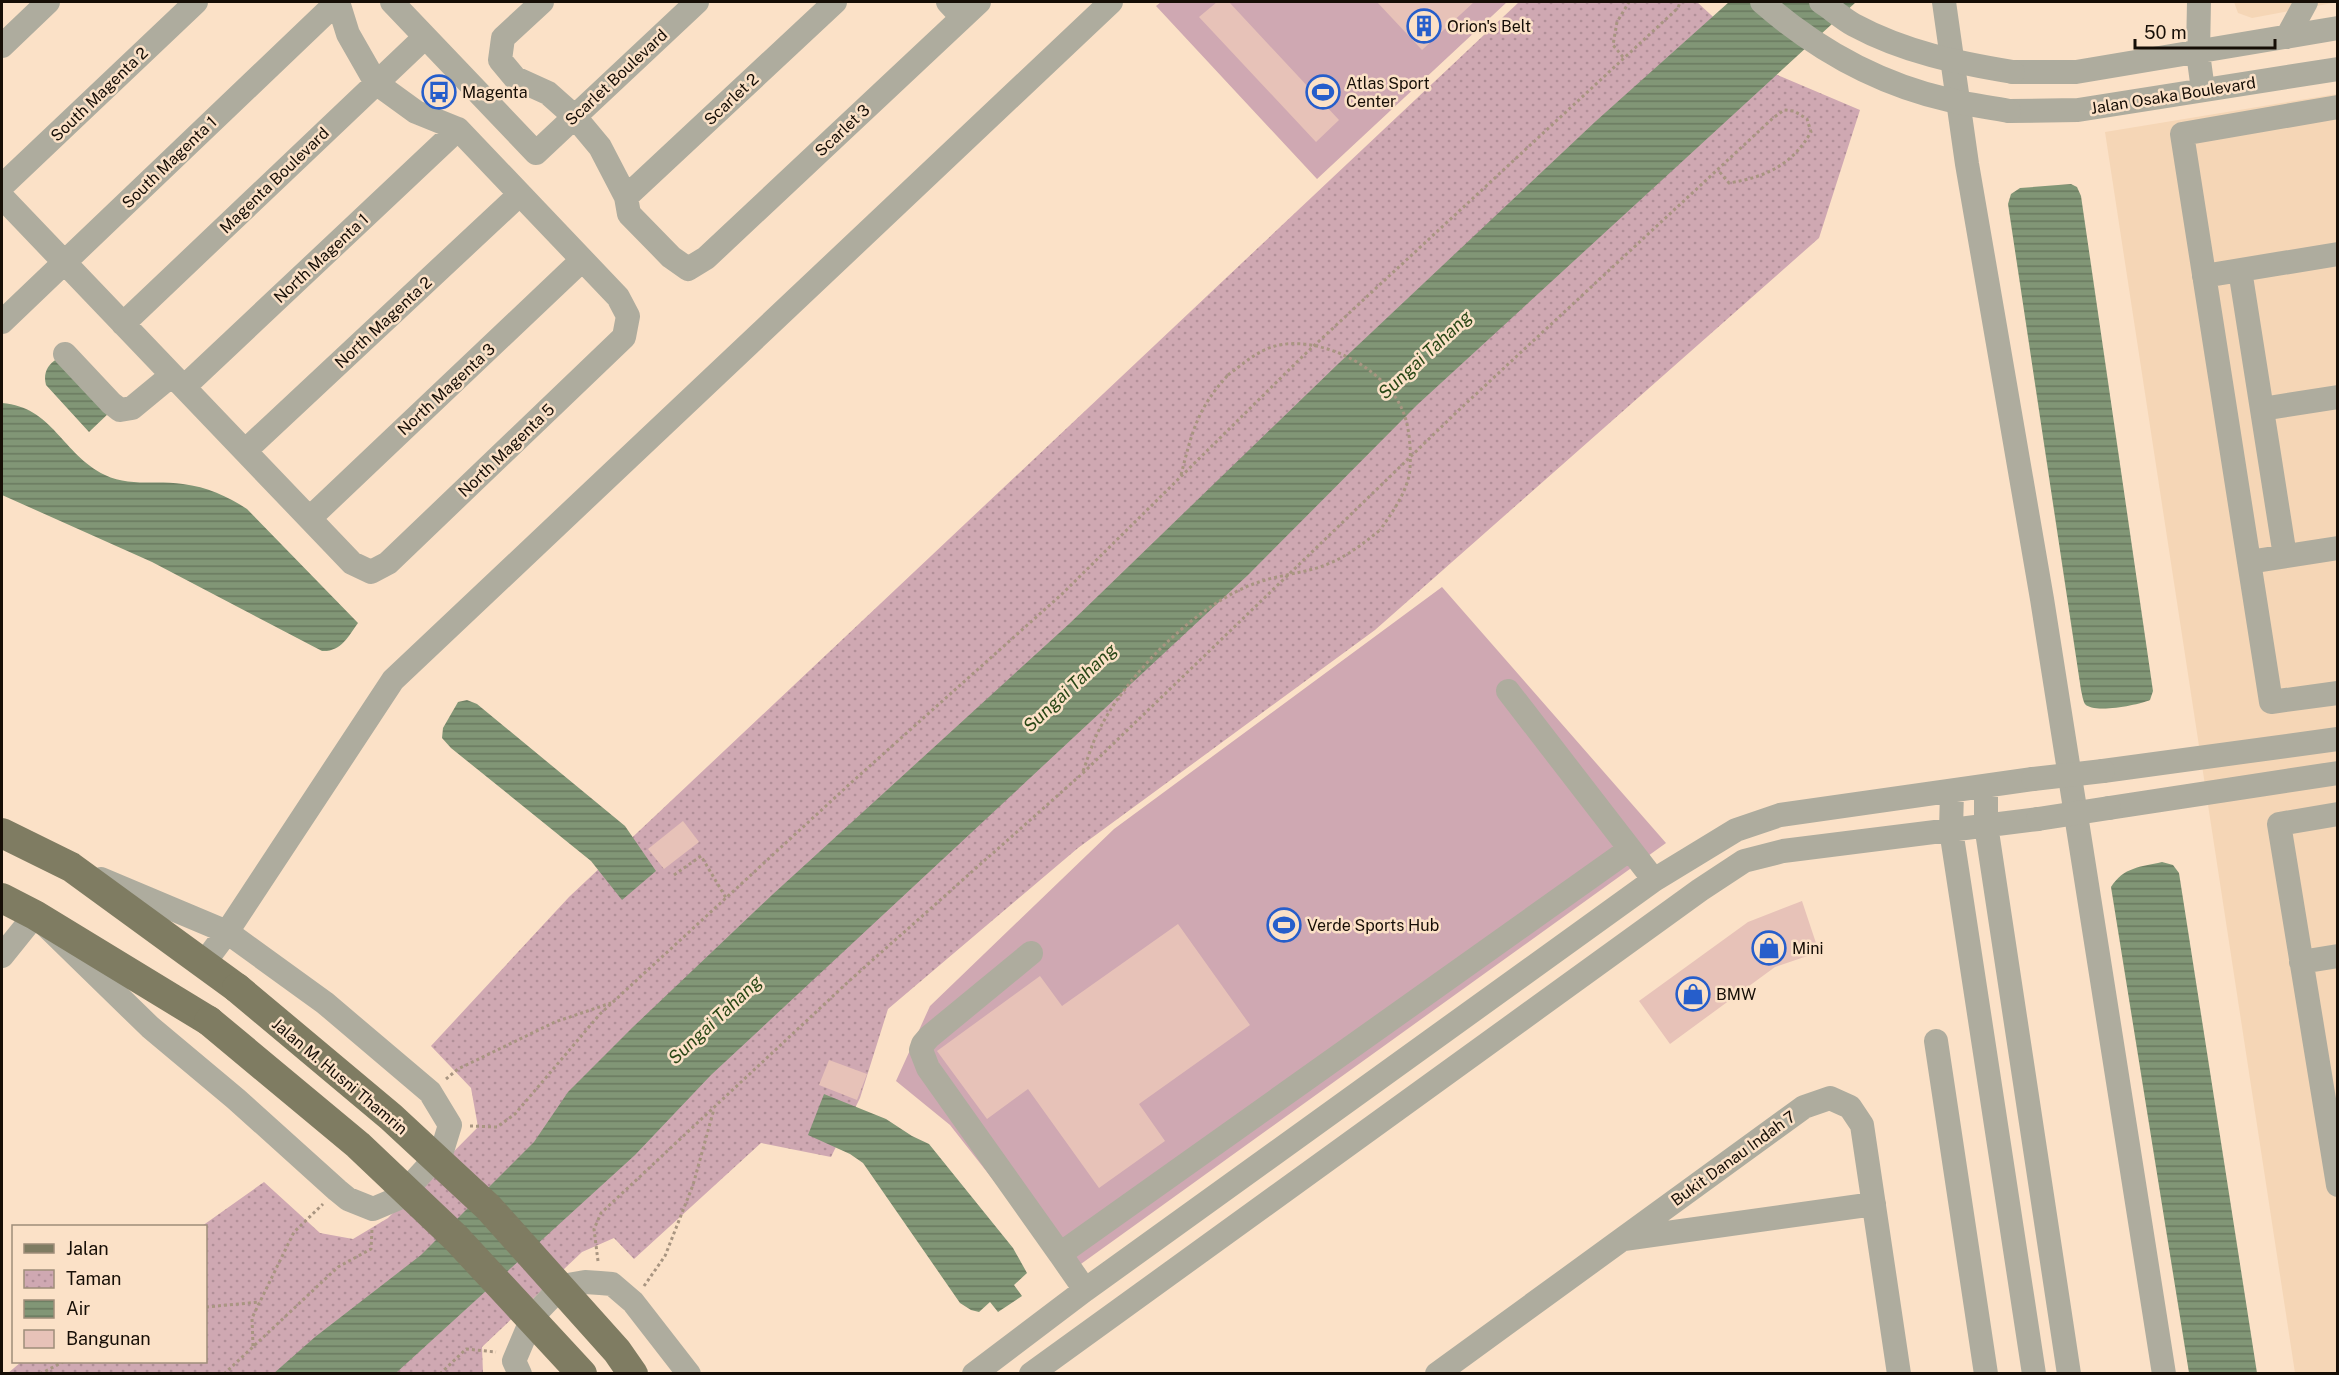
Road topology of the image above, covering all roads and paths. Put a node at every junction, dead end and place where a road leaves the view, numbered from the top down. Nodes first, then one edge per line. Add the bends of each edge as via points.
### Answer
1 (48, 2) edge
2 (196, 2) edge
3 (337, 2) edge
4 (392, 2) edge
5 (542, 2) edge
6 (697, 2) edge
7 (835, 2) edge
8 (1111, 2) edge
9 (1629, 2) edge
10 (1680, 2) edge
11 (1762, 2) edge
12 (1821, 2) edge
13 (1944, 2) edge
14 (2199, 2) edge
15 (2306, 2) edge
16 (963, 7) edge
17 (2337, 28) edge
18 (425, 37) junction
19 (2286, 37) junction
20 (2, 46) edge
21 (2198, 53) junction
22 (1623, 57) junction
23 (2337, 69) edge
24 (376, 83) junction
25 (2203, 90) junction
26 (2337, 107) edge
27 (575, 117) junction
28 (458, 129) junction
29 (1718, 170) junction
30 (2, 186) edge
31 (520, 194) junction
32 (2, 197) edge
33 (626, 198) junction
34 (2337, 254) edge
35 (582, 260) junction
36 (64, 262) junction
37 (2240, 270) junction
38 (2204, 276) junction
39 (2, 321) edge
40 (123, 324) junction
41 (65, 354) dead end
42 (178, 381) junction
43 (2337, 397) edge
44 (2262, 409) junction
45 (245, 451) junction
46 (1180, 477) junction
47 (310, 518) junction
48 (2337, 548) edge
49 (2285, 556) junction
50 (2249, 562) junction
51 (1288, 574) junction
52 (1508, 691) dead end
53 (2337, 693) edge
54 (2337, 739) edge
55 (1083, 772) junction
56 (2337, 773) edge
57 (1986, 786) junction
58 (1952, 791) junction
59 (2337, 814) edge
60 (1986, 825) junction
61 (1952, 830) junction
62 (2, 833) edge
63 (1630, 849) junction
64 (71, 867) junction
65 (674, 875) dead end
66 (1654, 880) junction
67 (2, 898) edge
68 (726, 898) junction
69 (35, 915) junction
70 (227, 932) junction
71 (1031, 953) dead end
72 (2, 956) edge
73 (2337, 956) edge
74 (2301, 962) junction
75 (204, 963) junction
76 (613, 1003) junction
77 (1936, 1041) dead end
78 (430, 1092) junction
79 (2330, 1097) edge
80 (715, 1107) junction
81 (450, 1125) junction
82 (2337, 1185) edge
83 (337, 1190) junction
84 (1874, 1204) junction
85 (373, 1209) junction
86 (1622, 1239) junction
87 (1060, 1254) junction
88 (600, 1283) junction
89 (1085, 1290) junction
90 (260, 1302) junction
91 (633, 1302) junction
92 (207, 1306) edge
93 (253, 1347) junction
94 (61, 1363) edge
95 (518, 1364) edge
96 (40, 1374) edge
97 (224, 1374) edge
98 (440, 1374) edge
99 (582, 1374) edge
100 (633, 1374) edge
101 (689, 1374) edge
102 (974, 1374) edge
103 (1031, 1374) edge
104 (1437, 1374) edge
105 (1899, 1374) edge
106 (1986, 1374) edge
107 (2034, 1374) edge
108 (2069, 1374) edge
109 (2164, 1374) edge

1 - 20 street
2 - 30 street, South Magenta 2
3 - 24 street via 348,34
3 - 36 street, South Magenta 1
4 - 18 street
5 - 27 street via 503,38 500,60 515,78 548,93
6 - 27 street, Scarlet Boulevard
7 - 33 street, Scarlet 2
8 - 70 street via 393,680
9 - 22 path via 1617,22 1613,45
10 - 22 path
11 - 25 street, Jalan Osaka Boulevard, bridge via 1834,56 1892,83 1949,100 2009,111 2078,110
12 - 21 street, bridge via 1854,25 1902,46 1951,62 2013,72 2076,72
13 - 109 street via 1967,164 2043,599
14 - 21 street
15 - 19 street
16 - 33 street, Scarlet 3 via 706,258 688,269 629,214
17 - 19 street
18 - 24 street, Magenta Boulevard
18 - 27 street, Scarlet Boulevard via 536,153
19 - 21 street
21 - 25 street
22 - 46 path via 1304,355
23 - 25 street, Jalan Osaka Boulevard
24 - 28 street via 416,112
24 - 40 street, Magenta Boulevard
26 - 38 street via 2182,134
27 - 33 street via 600,147
28 - 31 street
28 - 42 street, North Magenta 1
29 - 29 path via 1729,183 1757,179 1802,149 1811,132 1807,119 1784,110
29 - 51 path
31 - 35 street
31 - 45 street, North Magenta 2
32 - 36 street
34 - 37 street
35 - 47 street, North Magenta 3
35 - 47 street, North Magenta 5 via 618,297 628,316 624,337 388,563 371,572 352,562
36 - 39 street, South Magenta 1
36 - 40 street
37 - 38 street
37 - 44 street
38 - 50 street
40 - 42 street
41 - 42 street, North Magenta 1 via 120,410 132,408
42 - 45 street
43 - 44 street
44 - 49 street
45 - 47 street
46 - 51 path, bridge via 1194,427 1210,394 1250,358 1275,346 1304,343 1331,350 1359,361 1386,385 1404,413 1409,440 1410,471 1398,504 1380,530 1358,548 1329,564
46 - 68 path via 1062,594
48 - 49 street
49 - 50 street
50 - 53 street via 2271,702
51 - 55 path
51 - 55 path via 1258,582 1203,613 1166,643 1114,705 1097,733
52 - 63 street
54 - 57 street, bridge
55 - 80 path
56 - 60 street, bridge
57 - 58 street
57 - 60 street
58 - 61 street
58 - 66 street via 1780,815 1736,830
59 - 74 street via 2279,824
60 - 61 street
60 - 108 street
61 - 103 street via 1783,851 1744,861
61 - 107 street
62 - 64 main road, Jalan M. Husni Thamrin
63 - 66 street
63 - 87 street
64 - 70 street
64 - 75 main road, Jalan M. Husni Thamrin
65 - 68 path via 701,856
66 - 89 street
67 - 69 main road
68 - 76 path
69 - 72 street
69 - 83 street via 150,1027
69 - 99 main road, bridge via 209,1021 358,1145 448,1230
70 - 75 street
70 - 78 street via 325,1003
71 - 87 street via 923,1044 921,1050 928,1068
73 - 74 street
74 - 79 street
75 - 100 main road, Jalan M. Husni Thamrin, bridge via 391,1117 488,1207
76 - 78 path via 555,1022 458,1069
76 - 81 path via 515,1114 498,1127
77 - 106 street
78 - 81 street
79 - 82 street
80 - 88 path via 601,1214 594,1229
80 - 91 path via 693,1185 664,1256
81 - 85 street via 442,1151 399,1198
83 - 85 street
83 - 90 path via 294,1232
84 - 86 street, Bukit Danau Indah 7
84 - 86 street, Bukit Danau Indah 7 via 1863,1125 1850,1107 1830,1098 1804,1107
84 - 105 street
85 - 93 path via 371,1248 339,1267
86 - 104 street, Bukit Danau Indah 7
87 - 89 street
88 - 91 street via 612,1284
88 - 95 street via 562,1286 533,1316
89 - 102 street
90 - 92 path
90 - 93 path via 252,1318
91 - 101 street
93 - 97 path
94 - 96 path
95 - 98 path via 465,1349

